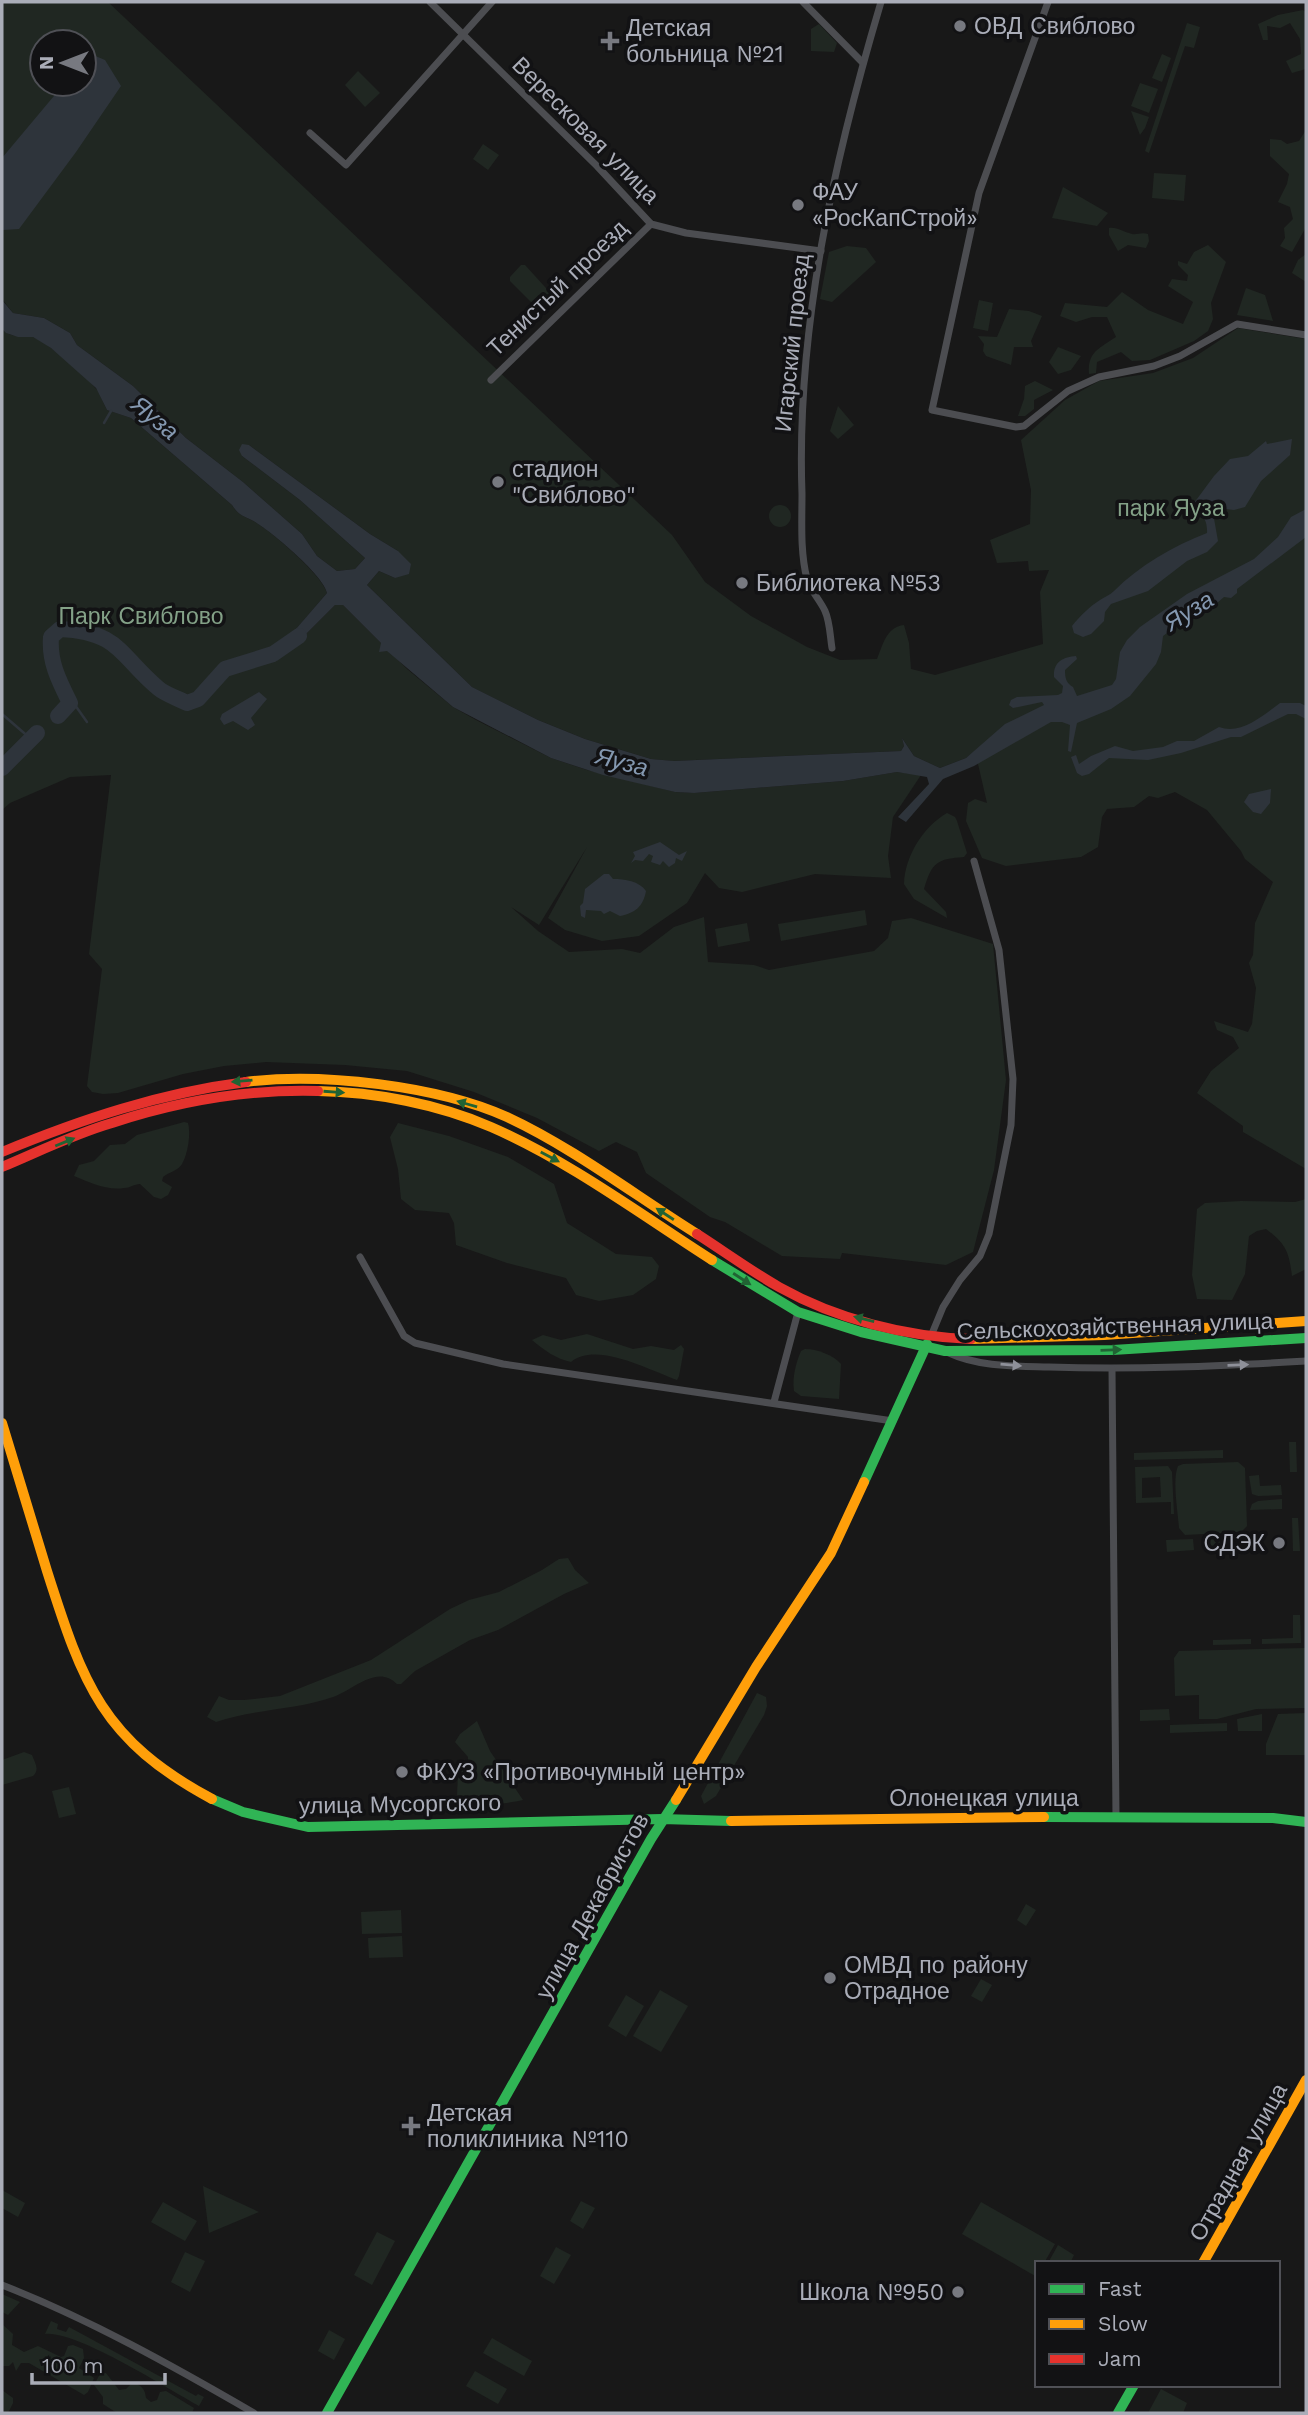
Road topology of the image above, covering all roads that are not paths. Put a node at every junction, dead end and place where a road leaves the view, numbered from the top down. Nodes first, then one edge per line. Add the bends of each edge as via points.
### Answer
1 (430, 2) edge
2 (492, 2) edge
3 (803, 2) edge
4 (881, 2) edge
5 (1048, 2) edge
6 (462, 34) junction
7 (863, 63) junction
8 (310, 133) dead end
9 (651, 224) junction
10 (821, 251) junction
11 (1306, 335) edge
12 (491, 380) dead end
13 (832, 648) dead end
14 (974, 861) dead end
15 (2, 1152) edge
16 (2, 1167) edge
17 (360, 1256) dead end
18 (798, 1312) junction
19 (1306, 1321) edge
20 (931, 1336) junction
21 (1306, 1338) edge
22 (926, 1347) junction
23 (945, 1351) junction
24 (1306, 1361) edge
25 (1112, 1369) junction
26 (774, 1402) junction
27 (893, 1421) junction
28 (2, 1423) edge
29 (1116, 1817) junction
30 (662, 1819) junction
31 (1306, 1822) edge
32 (1306, 2080) edge
33 (1204, 2261) edge
34 (2, 2285) edge
35 (1133, 2387) edge
36 (254, 2413) edge
37 (327, 2413) edge
38 (1118, 2413) edge

1 - 6 street, Вересковая улица
2 - 6 street
3 - 7 street
4 - 7 street, Игарский проезд
5 - 11 street via 979,193 932,410 1016,428 1068,391 1099,377 1181,356 1237,324
6 - 8 street via 346,165
6 - 9 street, Вересковая улица
7 - 10 street, Игарский проезд
9 - 10 street, Вересковая улица
9 - 12 street, Тенистый проезд
10 - 13 street, Игарский проезд via 800,447 807,580 826,614
14 - 20 street via 999,950 1013,1079 1011,1125 981,1256 943,1307
20 -> 15 main road, Сельскохозяйственная улица via 802,1300 514,1121 452,1099 384,1084 285,1078 234,1081 105,1111
16 -> 18 main road, Сельскохозяйственная улица via 110,1124 239,1093 323,1091 383,1097 450,1112 503,1133 569,1168
17 - 26 street via 404,1336 415,1343 503,1364
18 - 22 main road, Сельскохозяйственная улица
18 - 26 street
19 - 20 main road, Сельскохозяйственная улица via 1112,1336
20 - 22 main road, улица Декабристов
23 -> 21 main road, Сельскохозяйственная улица via 1113,1350
22 - 23 main road, Сельскохозяйственная улица
22 - 27 main road, улица Декабристов
23 -> 25 street via 967,1361
25 -> 24 street
25 - 29 street
26 - 27 street
27 - 30 main road, улица Декабристов via 831,1553
28 - 30 main road, улица Мусоргского via 64,1624 92,1691 112,1721 150,1761 205,1797 268,1820 308,1827
29 - 30 main road, Олонецкая улица
29 - 31 main road, Олонецкая улица
30 - 37 main road, улица Декабристов
32 - 33 main road, Отрадная улица
34 - 36 street via 66,2312
35 - 38 main road

